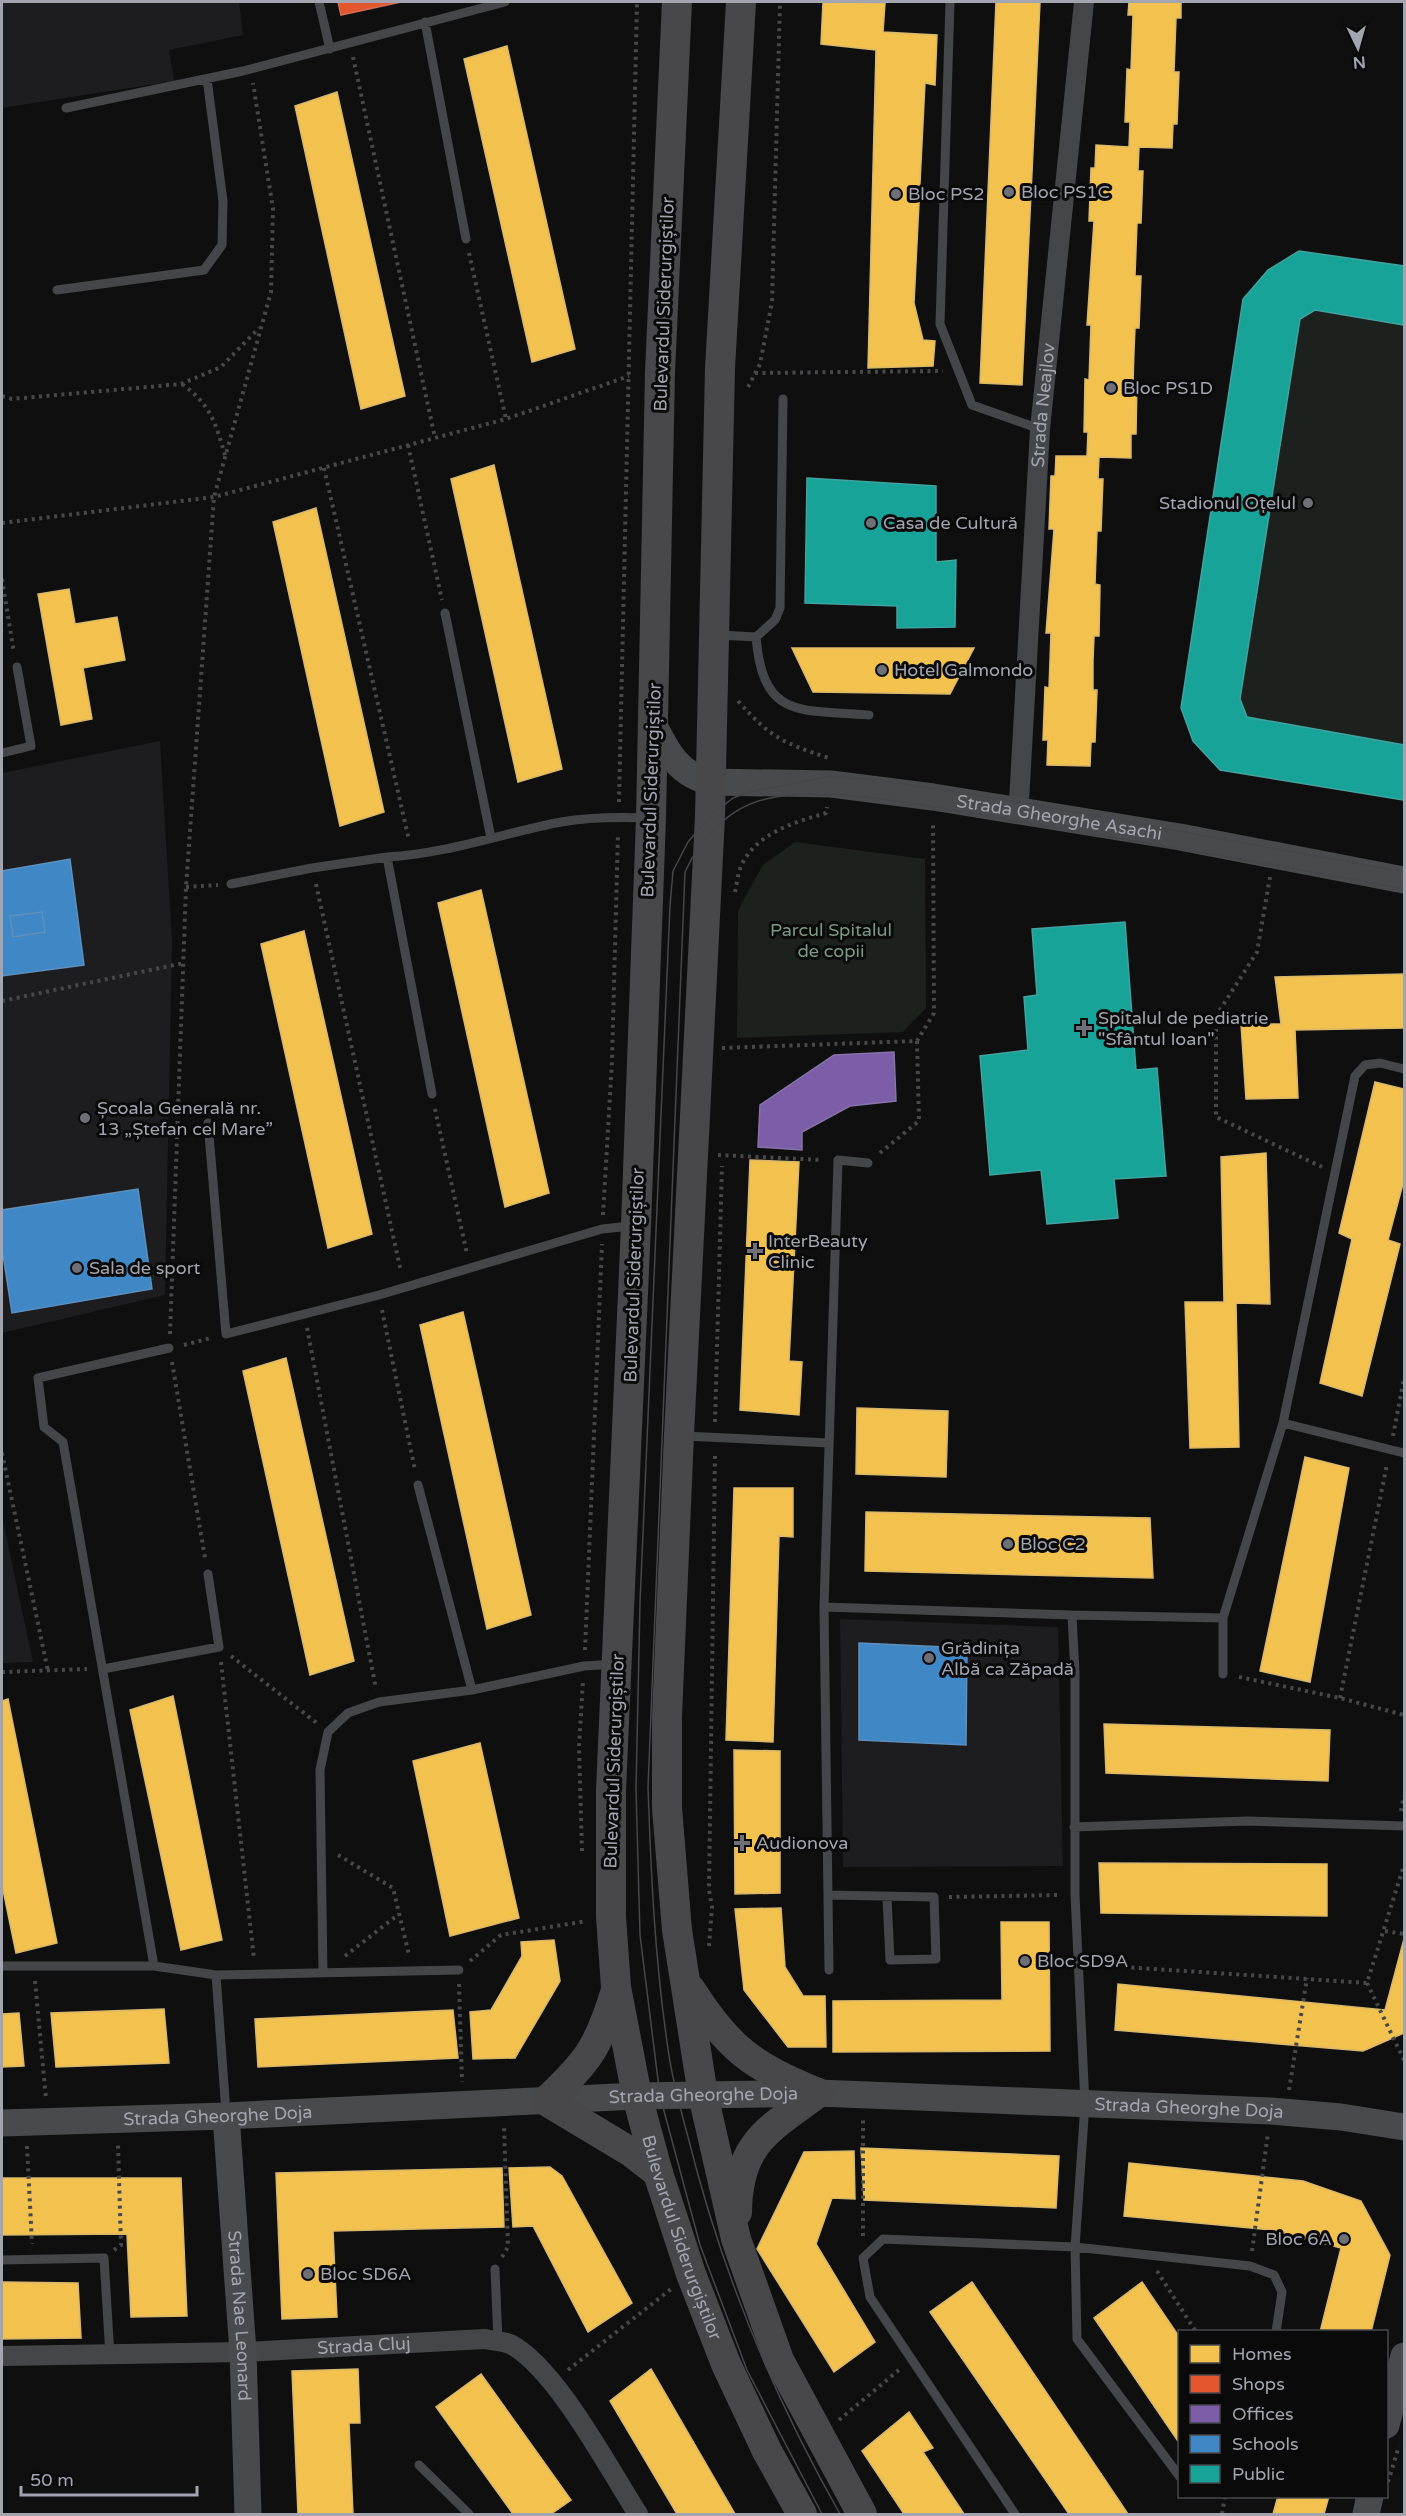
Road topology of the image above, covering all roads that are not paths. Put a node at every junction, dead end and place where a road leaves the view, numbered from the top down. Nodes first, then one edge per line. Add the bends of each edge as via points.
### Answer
1 (319, 2) edge
2 (505, 2) edge
3 (677, 2) edge
4 (741, 2) edge
5 (950, 2) edge
6 (1084, 2) edge
7 (425, 22) junction
8 (330, 48) junction
9 (207, 79) junction
10 (66, 108) dead end
11 (466, 239) road end
12 (57, 290) dead end
13 (783, 399) dead end
14 (1040, 429) junction
15 (445, 613) road end
16 (714, 635) junction
17 (756, 637) junction
18 (17, 667) road end
19 (869, 715) dead end
20 (654, 726) junction
21 (2, 753) edge
22 (711, 782) junction
23 (1016, 810) junction
24 (651, 818) junction
25 (490, 838) junction
26 (387, 857) junction
27 (1404, 880) edge
28 (231, 884) road end
29 (1404, 1069) edge
30 (432, 1095) road end
31 (208, 1124) dead end
32 (868, 1163) road end
33 (636, 1225) junction
34 (169, 1348) road end
35 (1283, 1423) junction
36 (679, 1435) junction
37 (829, 1443) junction
38 (1404, 1453) edge
39 (418, 1485) road end
40 (208, 1574) road end
41 (824, 1607) junction
42 (1072, 1615) junction
43 (1223, 1618) junction
44 (618, 1664) junction
45 (103, 1669) junction
46 (1223, 1674) road end
47 (472, 1689) junction
48 (1404, 1826) edge
49 (1074, 1827) junction
50 (828, 1895) junction
51 (887, 1898) junction
52 (2, 1966) edge
53 (154, 1966) junction
54 (459, 1970) road end
55 (829, 1970) dead end
56 (323, 1973) junction
57 (216, 1975) junction
58 (684, 1980) junction
59 (616, 1987) junction
60 (818, 2093) junction
61 (703, 2095) junction
62 (637, 2096) junction
63 (546, 2101) junction
64 (1085, 2104) junction
65 (226, 2116) junction
66 (14, 2122) edge
67 (1404, 2127) edge
68 (658, 2173) junction
69 (736, 2239) junction
70 (1075, 2247) junction
71 (2, 2260) edge
72 (495, 2269) road end
73 (1276, 2330) edge
74 (498, 2341) junction
75 (243, 2352) junction
76 (2, 2356) edge
77 (110, 2356) junction
78 (1404, 2356) edge
79 (1393, 2423) edge
80 (418, 2465) dead end
81 (1178, 2476) edge
82 (1370, 2498) edge
83 (248, 2514) edge
84 (469, 2514) edge
85 (638, 2514) edge
86 (802, 2514) edge
87 (862, 2514) edge
88 (1015, 2514) edge
89 (1366, 2514) edge

1 - 8 lane
2 - 7 lane
3 - 20 main road, Bulevardul Siderurgiștilor via 660,372
4 - 16 main road via 720,368
5 - 14 lane via 940,324 972,405
6 - 14 street, Strada Neajlov
7 - 8 lane
7 - 11 lane
8 - 9 lane
9 - 10 lane
9 - 12 lane via 223,201 222,245 216,254 204,270
13 - 17 lane via 780,608 775,620
14 - 23 street, Strada Neajlov
15 - 25 lane
16 - 17 lane
16 - 22 main road
17 - 19 lane via 758,664 767,688 779,701 799,709
18 - 21 lane via 31,746
20 - 22 street via 678,766 694,778
20 - 24 main road, Bulevardul Siderurgiștilor
22 - 23 street, Strada Gheorghe Asachi via 831,784
22 - 36 main road via 718,1047
23 - 27 street, Strada Gheorghe Asachi
24 - 25 lane via 563,821
24 - 33 main road, Bulevardul Siderurgiștilor
25 - 26 lane
26 - 28 lane
26 - 30 lane
29 - 35 lane via 1380,1063 1365,1065 1355,1076
31 - 33 lane via 226,1334 379,1295 602,1229
32 - 37 lane via 838,1160
33 - 44 main road, Bulevardul Siderurgiștilor
34 - 45 lane via 38,1378 44,1427 63,1442
35 - 38 lane
35 - 43 lane
36 - 37 lane
36 - 58 main road via 667,1808 669,1860
37 - 41 lane
39 - 47 lane
40 - 45 lane via 219,1647
41 - 42 lane
41 - 50 lane
42 - 43 lane
42 - 49 lane
43 - 46 lane
44 - 47 lane via 584,1666
44 - 59 main road, Bulevardul Siderurgiștilor via 611,1790 611,1917
45 - 53 lane
47 - 56 lane via 379,1702 348,1713 328,1732 320,1770
48 - 49 lane via 1248,1821
49 - 64 lane
50 - 51 lane
50 - 55 lane
51 - 51 lane via 933,1897 936,1959 890,1960
52 - 53 lane
53 - 57 lane
54 - 56 lane
56 - 57 lane
57 - 65 lane
58 - 60 main road via 713,2025 734,2047 780,2077
58 - 61 main road
59 - 62 main road, Bulevardul Siderurgiștilor
59 - 63 main road via 598,2042 574,2076
60 - 61 street, Strada Gheorghe Doja
60 - 64 street, Strada Gheorghe Doja
60 - 69 main road via 770,2128 748,2155 738,2183
61 - 62 street, Strada Gheorghe Doja
61 - 69 main road
62 - 63 street, Strada Gheorghe Doja
62 - 68 main road, Bulevardul Siderurgiștilor
63 - 65 street, Strada Gheorghe Doja
63 - 68 main road via 631,2152
64 - 67 street, Strada Gheorghe Doja via 1278,2112
64 - 70 lane
65 - 66 street, Strada Gheorghe Doja
65 - 75 street, Strada Nae Leonard
68 - 86 main road, Bulevardul Siderurgiștilor via 726,2364
69 - 87 main road via 779,2360
70 - 73 lane via 1250,2266 1274,2275 1282,2292
70 - 81 lane via 1077,2339
70 - 88 lane via 884,2239 863,2258 870,2297
71 - 77 lane via 104,2258
72 - 74 lane
74 - 75 street, Strada Cluj
74 - 85 street via 512,2345 553,2381
75 - 77 street, Strada Cluj
75 - 83 street, Strada Nae Leonard
76 - 77 street, Strada Cluj
78 - 79 street
80 - 84 lane
82 - 89 street

